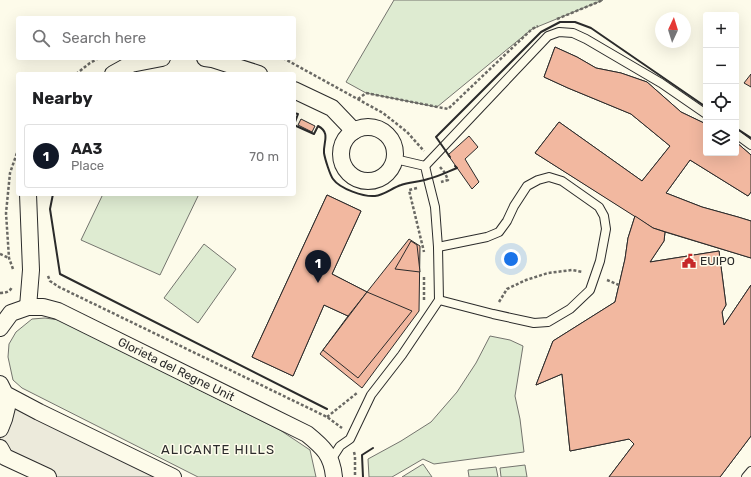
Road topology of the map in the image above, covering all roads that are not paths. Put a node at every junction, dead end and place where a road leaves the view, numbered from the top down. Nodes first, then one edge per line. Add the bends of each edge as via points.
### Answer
1 (152, 60) edge
2 (215, 60) edge
3 (117, 72) edge
4 (253, 72) edge
5 (296, 91) edge
6 (703, 112) edge
7 (354, 131) junction
8 (739, 136) edge
9 (751, 145) edge
10 (395, 160) junction
11 (425, 166) junction
12 (28, 196) edge
13 (438, 247) junction
14 (439, 300) junction
15 (28, 307) junction
16 (6, 313) edge
17 (0, 328) edge
18 (2, 389) edge
19 (0, 429) edge
20 (0, 448) edge
21 (331, 460) junction
22 (751, 471) edge
23 (48, 477) edge
24 (173, 477) edge
25 (334, 477) edge
26 (746, 477) edge

1 - 3 street via 131,64
2 - 4 street
5 - 7 street via 332,108
6 - 11 lane via 661,83 586,40 572,33 559,32 548,36
7 - 10 street via 366,127 378,129 388,136 394,147
7 - 10 street via 343,142 341,157 347,171 359,180 374,180 388,173
8 - 9 lane
10 - 11 lane
11 - 13 lane via 435,207
12 - 15 street via 31,270
13 - 14 lane
13 - 14 lane via 499,232 527,186 549,177 562,181 599,207 604,216 606,229 600,261 590,290 570,309 548,322 534,323
14 - 21 lane via 371,395 350,439 340,446
15 - 16 street, Glorieta del Regne Unit
15 - 21 street, Glorieta del Regne Unit via 58,311 307,434 321,446
16 - 17 street, Glorieta del Regne Unit
18 - 19 street via 7,407
18 - 24 street via 39,412
20 - 23 street via 5,457
21 - 25 street, Glorieta del Regne Unit
22 - 26 lane

